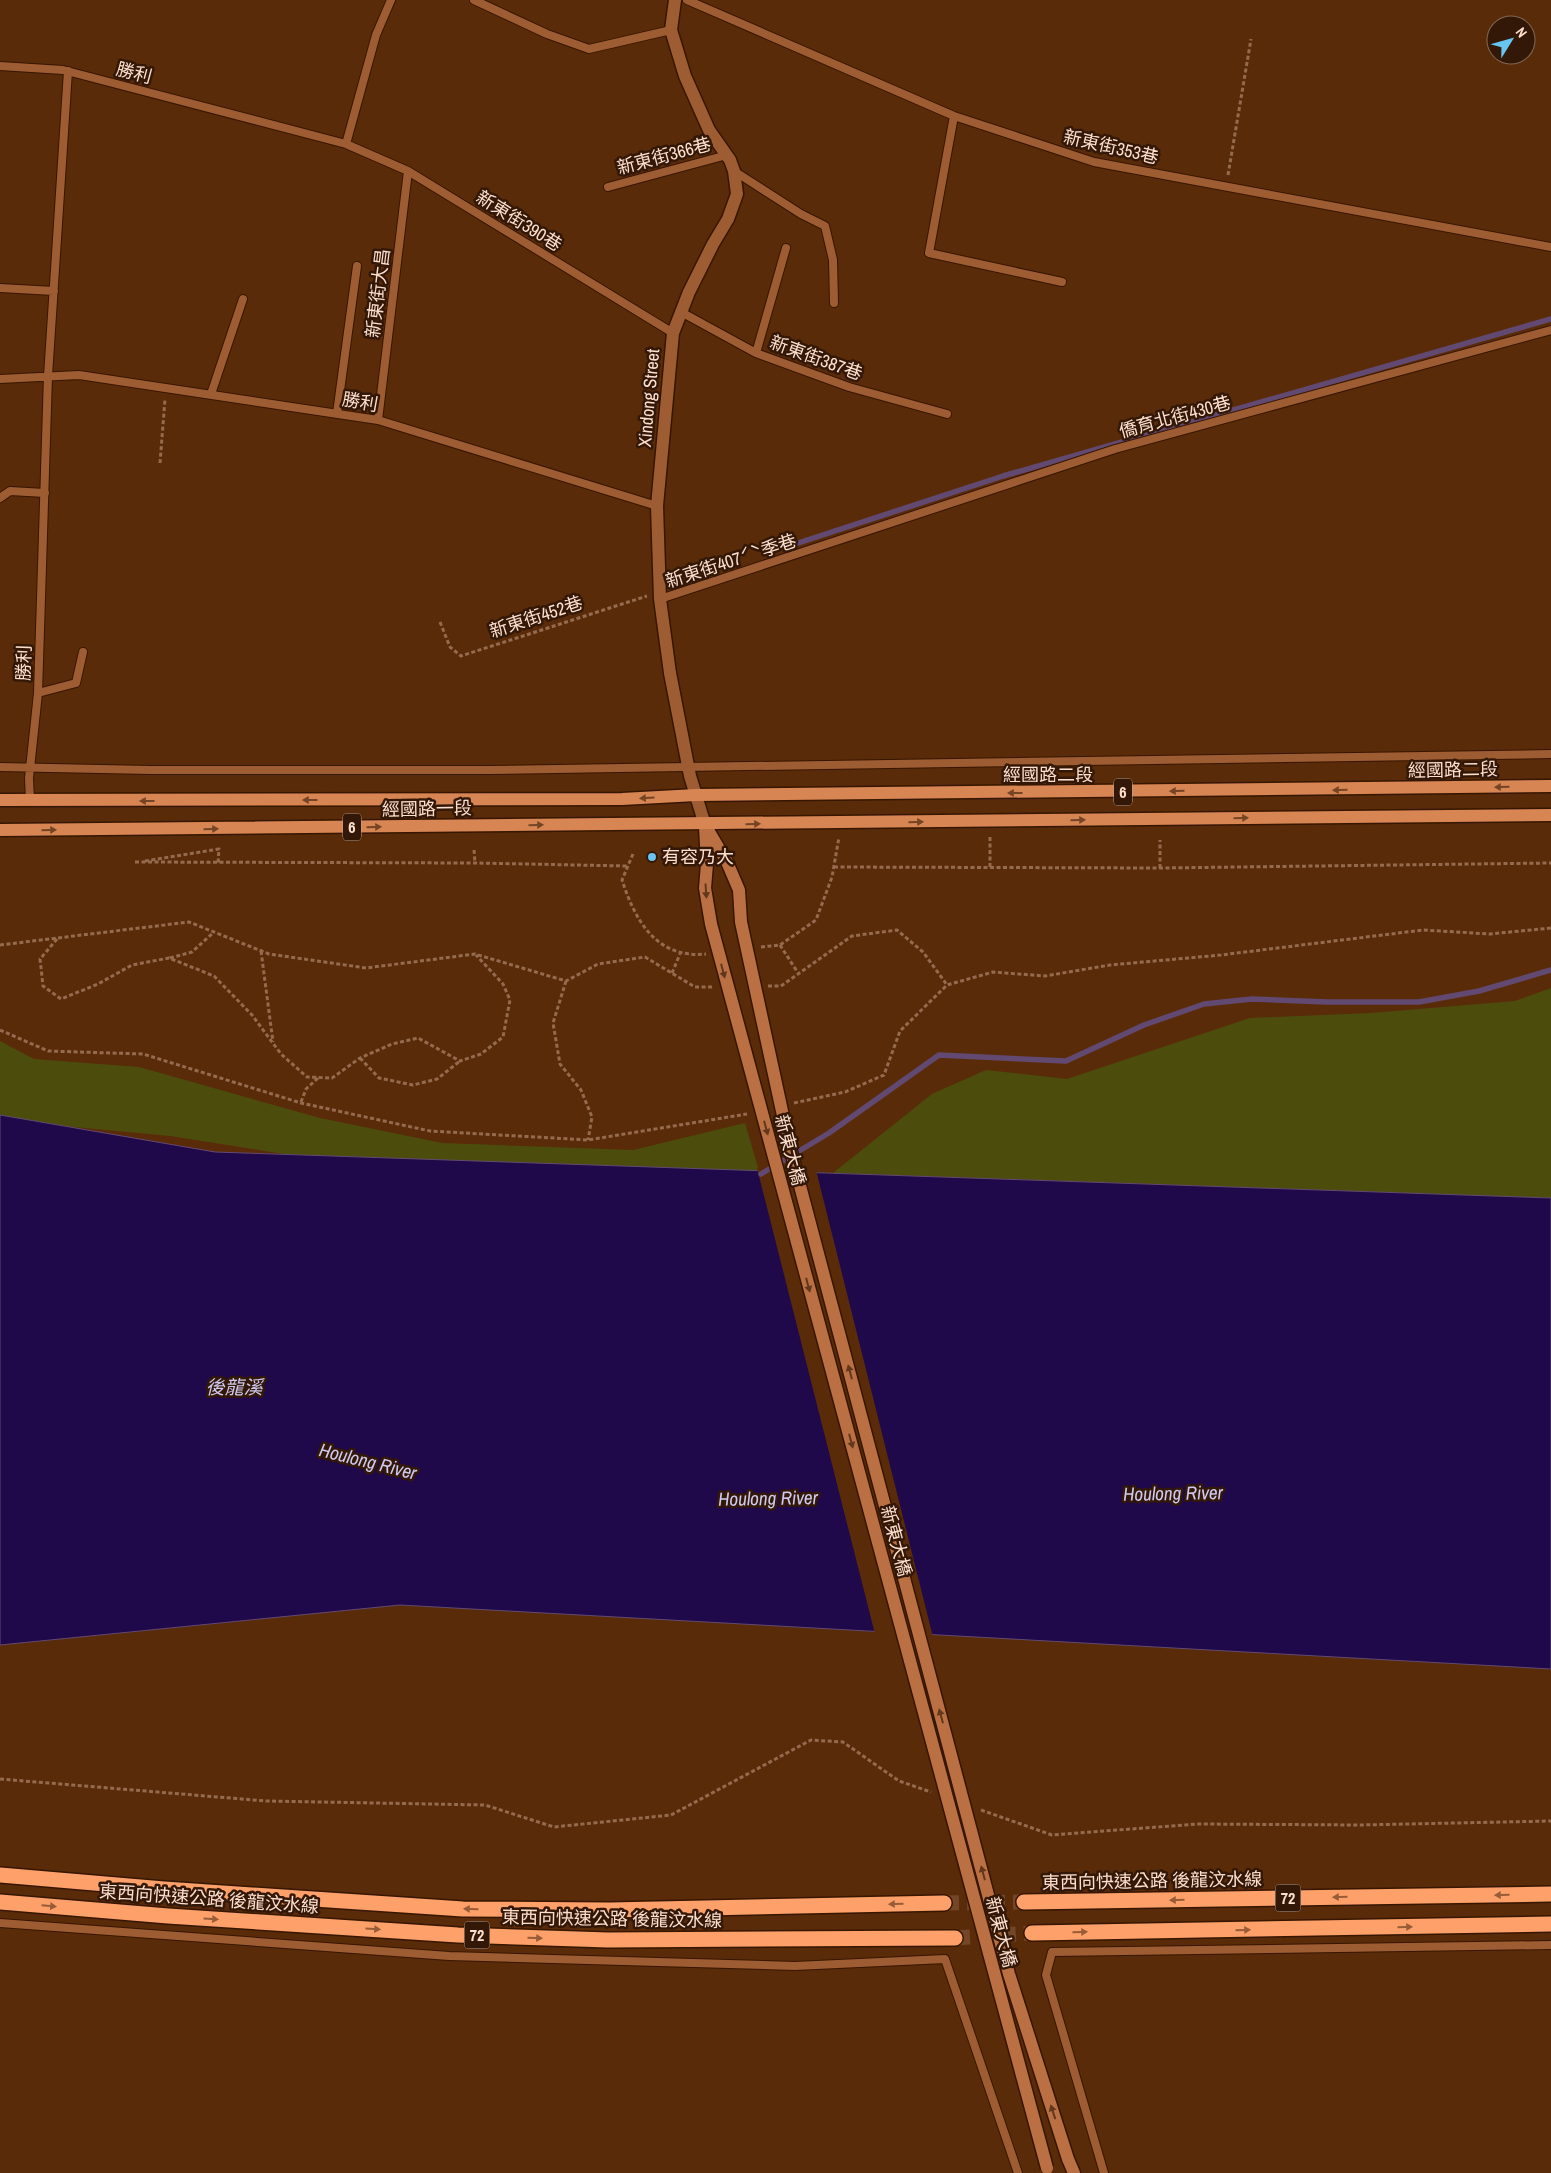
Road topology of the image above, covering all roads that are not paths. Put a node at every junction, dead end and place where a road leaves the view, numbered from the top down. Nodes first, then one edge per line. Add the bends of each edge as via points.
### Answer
1 (391, 0) edge
2 (474, 0) edge
3 (675, 0) edge
4 (687, 0) edge
5 (671, 30) junction
6 (0, 66) edge
7 (68, 71) junction
8 (954, 116) junction
9 (346, 144) junction
10 (727, 155) junction
11 (408, 171) junction
12 (734, 171) junction
13 (608, 187) dead end
14 (1551, 247) edge
15 (786, 248) dead end
16 (356, 266) dead end
17 (1062, 282) dead end
18 (0, 288) edge
19 (54, 291) junction
20 (243, 299) dead end
21 (834, 303) dead end
22 (681, 312) junction
23 (1551, 330) edge
24 (673, 333) junction
25 (756, 353) junction
26 (48, 376) junction
27 (0, 379) edge
28 (211, 394) junction
29 (337, 414) junction
30 (947, 414) dead end
31 (378, 420) junction
32 (44, 493) junction
33 (0, 498) edge
34 (657, 506) junction
35 (812, 551) joint
36 (660, 596) junction
37 (83, 652) dead end
38 (38, 694) junction
39 (1551, 754) edge
40 (0, 767) edge
41 (689, 767) junction
42 (30, 768) junction
43 (1551, 786) edge
44 (696, 796) junction
45 (0, 800) edge
46 (30, 801) junction
47 (1551, 815) edge
48 (704, 825) junction
49 (0, 830) edge
50 (0, 1875) edge
51 (1551, 1894) edge
52 (0, 1902) edge
53 (1024, 1902) tunnel mouth
54 (944, 1903) tunnel mouth
55 (0, 1923) edge
56 (1551, 1924) edge
57 (1032, 1933) tunnel mouth
58 (955, 1938) tunnel mouth
59 (1551, 1945) edge
60 (1048, 2170) edge
61 (1018, 2173) edge
62 (1074, 2173) edge
63 (1104, 2173) edge

1 - 9 lane via 376,35
2 - 5 lane via 547,34 590,49
3 - 5 street, Xindong Street
4 - 8 lane, 新東街353巷
5 - 10 street, Xindong Street via 699,110
6 - 7 lane, 勝利
7 - 9 lane, 勝利
7 - 19 lane
8 - 14 lane, 新東街353巷 via 1094,162
8 - 17 lane via 929,253
9 - 11 lane, 新東街390巷
10 - 12 street, Xindong Street
10 - 13 lane, 新東街366巷
11 - 24 lane, 新東街390巷
11 - 31 lane, 新東街大昌
12 - 21 lane via 824,226 833,260
12 - 22 street, Xindong Street via 738,194
15 - 25 lane
16 - 29 lane, 新東街大昌
18 - 19 lane
19 - 26 lane
20 - 28 lane
22 - 24 street, Xindong Street
22 - 25 lane, 新東街387巷
23 - 35 lane, 僑育北街430巷 via 1115,449
24 - 34 street, Xindong Street
25 - 30 lane, 新東街387巷 via 849,387
26 - 27 lane, 勝利
26 - 28 lane, 勝利 via 79,374
26 - 32 lane, 勝利
28 - 29 lane, 勝利
29 - 31 lane, 勝利
31 - 34 lane, 勝利
32 - 33 lane via 10,491
32 - 38 lane, 勝利
34 - 36 street, Xindong Street
35 - 36 lane, 新東街407ˊˋ季巷
36 - 41 street, Xindong Street via 670,672
37 - 38 lane via 76,683
38 - 42 lane, 勝利
39 - 41 lane
40 - 42 lane
41 - 42 lane via 488,770
41 - 44 street, Xindong Street
42 - 46 lane, 勝利
43 -> 44 main road, 經國路二段 / 6
44 -> 46 main road, 經國路一段 / 6
44 - 48 street, Xindong Street
45 - 46 main road, 經國路一段 / 6
48 -> 47 main road, 6
49 -> 48 main road, 經國路一段 / 6
48 -> 60 street, 新東大橋, bridge via 705,888 711,924
62 -> 48 street, 新東大橋, bridge via 1010,1974 790,1148 741,922 739,890 727,862
54 -> 50 highway, 東西向快速公路 後龍汶水線 / 72 via 610,1910 463,1909
51 -> 53 highway, 東西向快速公路 後龍汶水線 / 72
52 -> 58 highway, 東西向快速公路 後龍汶水線 / 72 via 458,1935 608,1940
55 - 61 lane via 449,1956 796,1966 945,1960
57 -> 56 highway, 72
59 - 63 lane via 1052,1952 1046,1975

